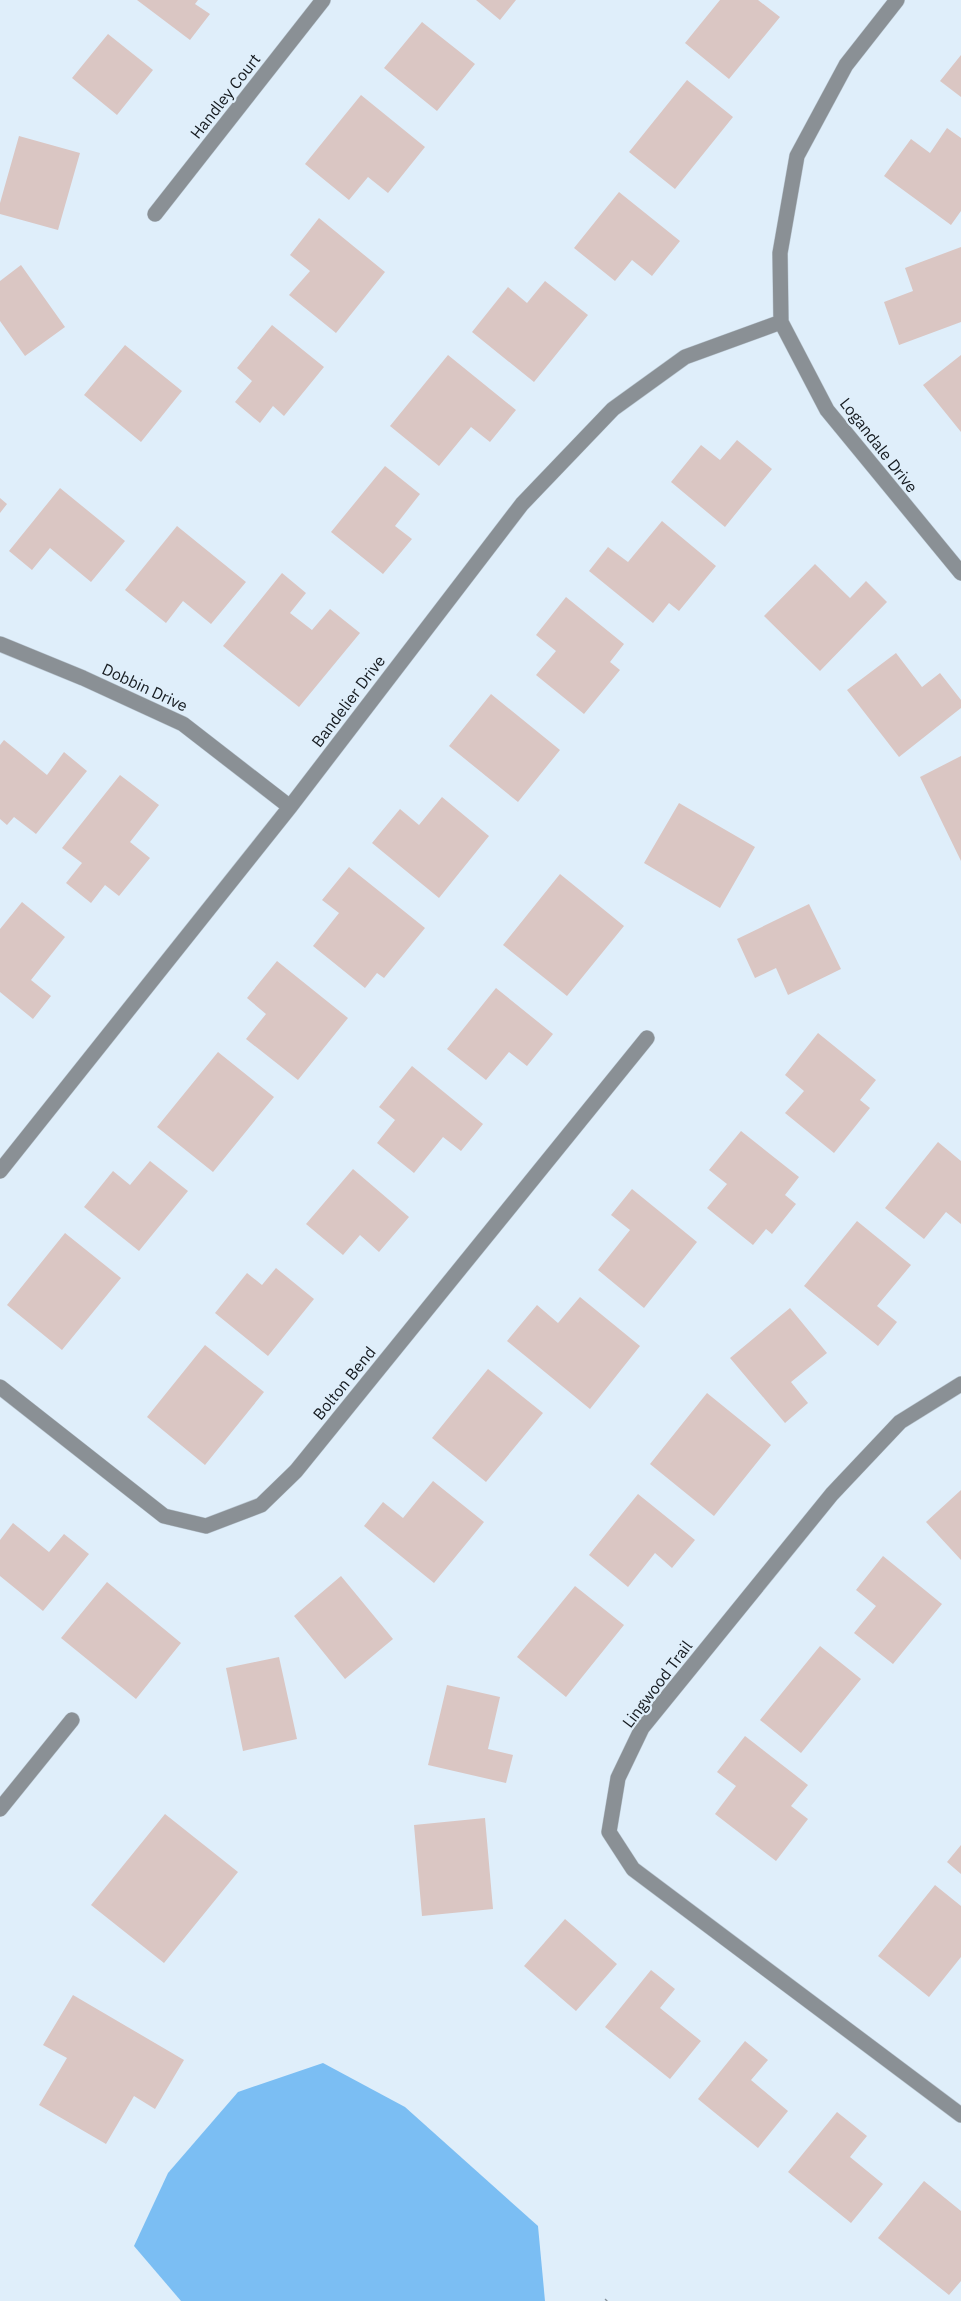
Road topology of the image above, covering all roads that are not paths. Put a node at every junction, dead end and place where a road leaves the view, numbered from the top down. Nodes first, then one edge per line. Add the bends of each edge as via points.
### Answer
1 (322, 0) edge
2 (897, 0) edge
3 (155, 214) dead end
4 (782, 322) junction
5 (961, 573) edge
6 (0, 644) edge
7 (290, 807) junction
8 (647, 1038) dead end
9 (0, 1171) edge
10 (961, 1384) edge
11 (0, 1388) edge
12 (72, 1720) dead end
13 (0, 1809) edge
14 (958, 2107) edge

1 - 3 street, Handley Court
2 - 4 street, Logandale Drive via 846,65 797,156 780,252
4 - 5 street, Logandale Drive via 826,410
4 - 7 street, Bandelier Drive via 685,357 613,409 522,504
6 - 7 street, Dobbin Drive via 183,724
7 - 9 street, Bandelier Drive
8 - 11 street, Bolton Bend via 296,1472 261,1506 206,1527 164,1516
10 - 14 street, Lingwood Trail via 900,1422 832,1494 642,1728 618,1778 609,1832 633,1869
12 - 13 street

